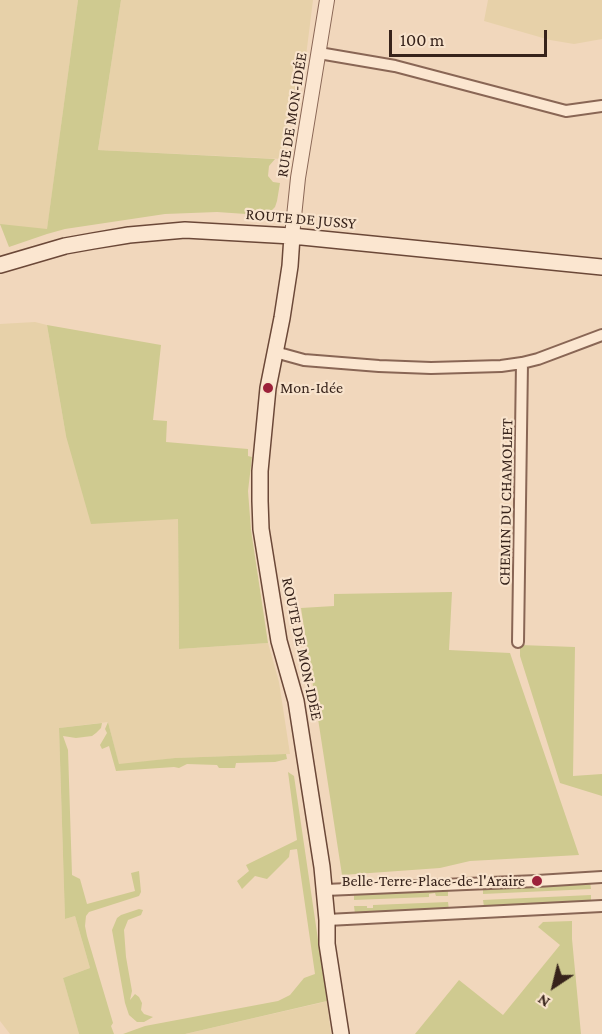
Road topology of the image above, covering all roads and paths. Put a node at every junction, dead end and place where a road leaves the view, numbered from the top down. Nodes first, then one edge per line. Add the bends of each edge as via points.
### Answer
1 (327, 0) edge
2 (319, 53) junction
3 (602, 106) edge
4 (292, 236) junction
5 (0, 265) edge
6 (602, 267) edge
7 (602, 335) edge
8 (275, 352) junction
9 (522, 363) junction
10 (518, 642) dead end
11 (602, 877) edge
12 (325, 890) junction
13 (602, 906) edge
14 (327, 920) junction
15 (341, 1034) edge

1 - 2 street, RUE DE MON-IDÉE
2 - 3 street via 396,66 566,111
2 - 4 street, RUE DE MON-IDÉE
4 - 5 main road, ROUTE DE JUSSY via 185,230 149,233 75,244
4 - 6 main road, ROUTE DE JUSSY
4 - 8 main road, ROUTE DE MON-IDÉE
7 - 9 street
8 - 9 street via 304,360 431,368
8 - 12 main road, ROUTE DE MON-IDÉE via 260,471 261,529 279,641 296,701
9 - 10 street, CHEMIN DU CHAMOLIET
11 - 12 street
12 - 14 main road, ROUTE DE MON-IDÉE
13 - 14 street
14 - 15 main road, ROUTE DE MON-IDÉE

